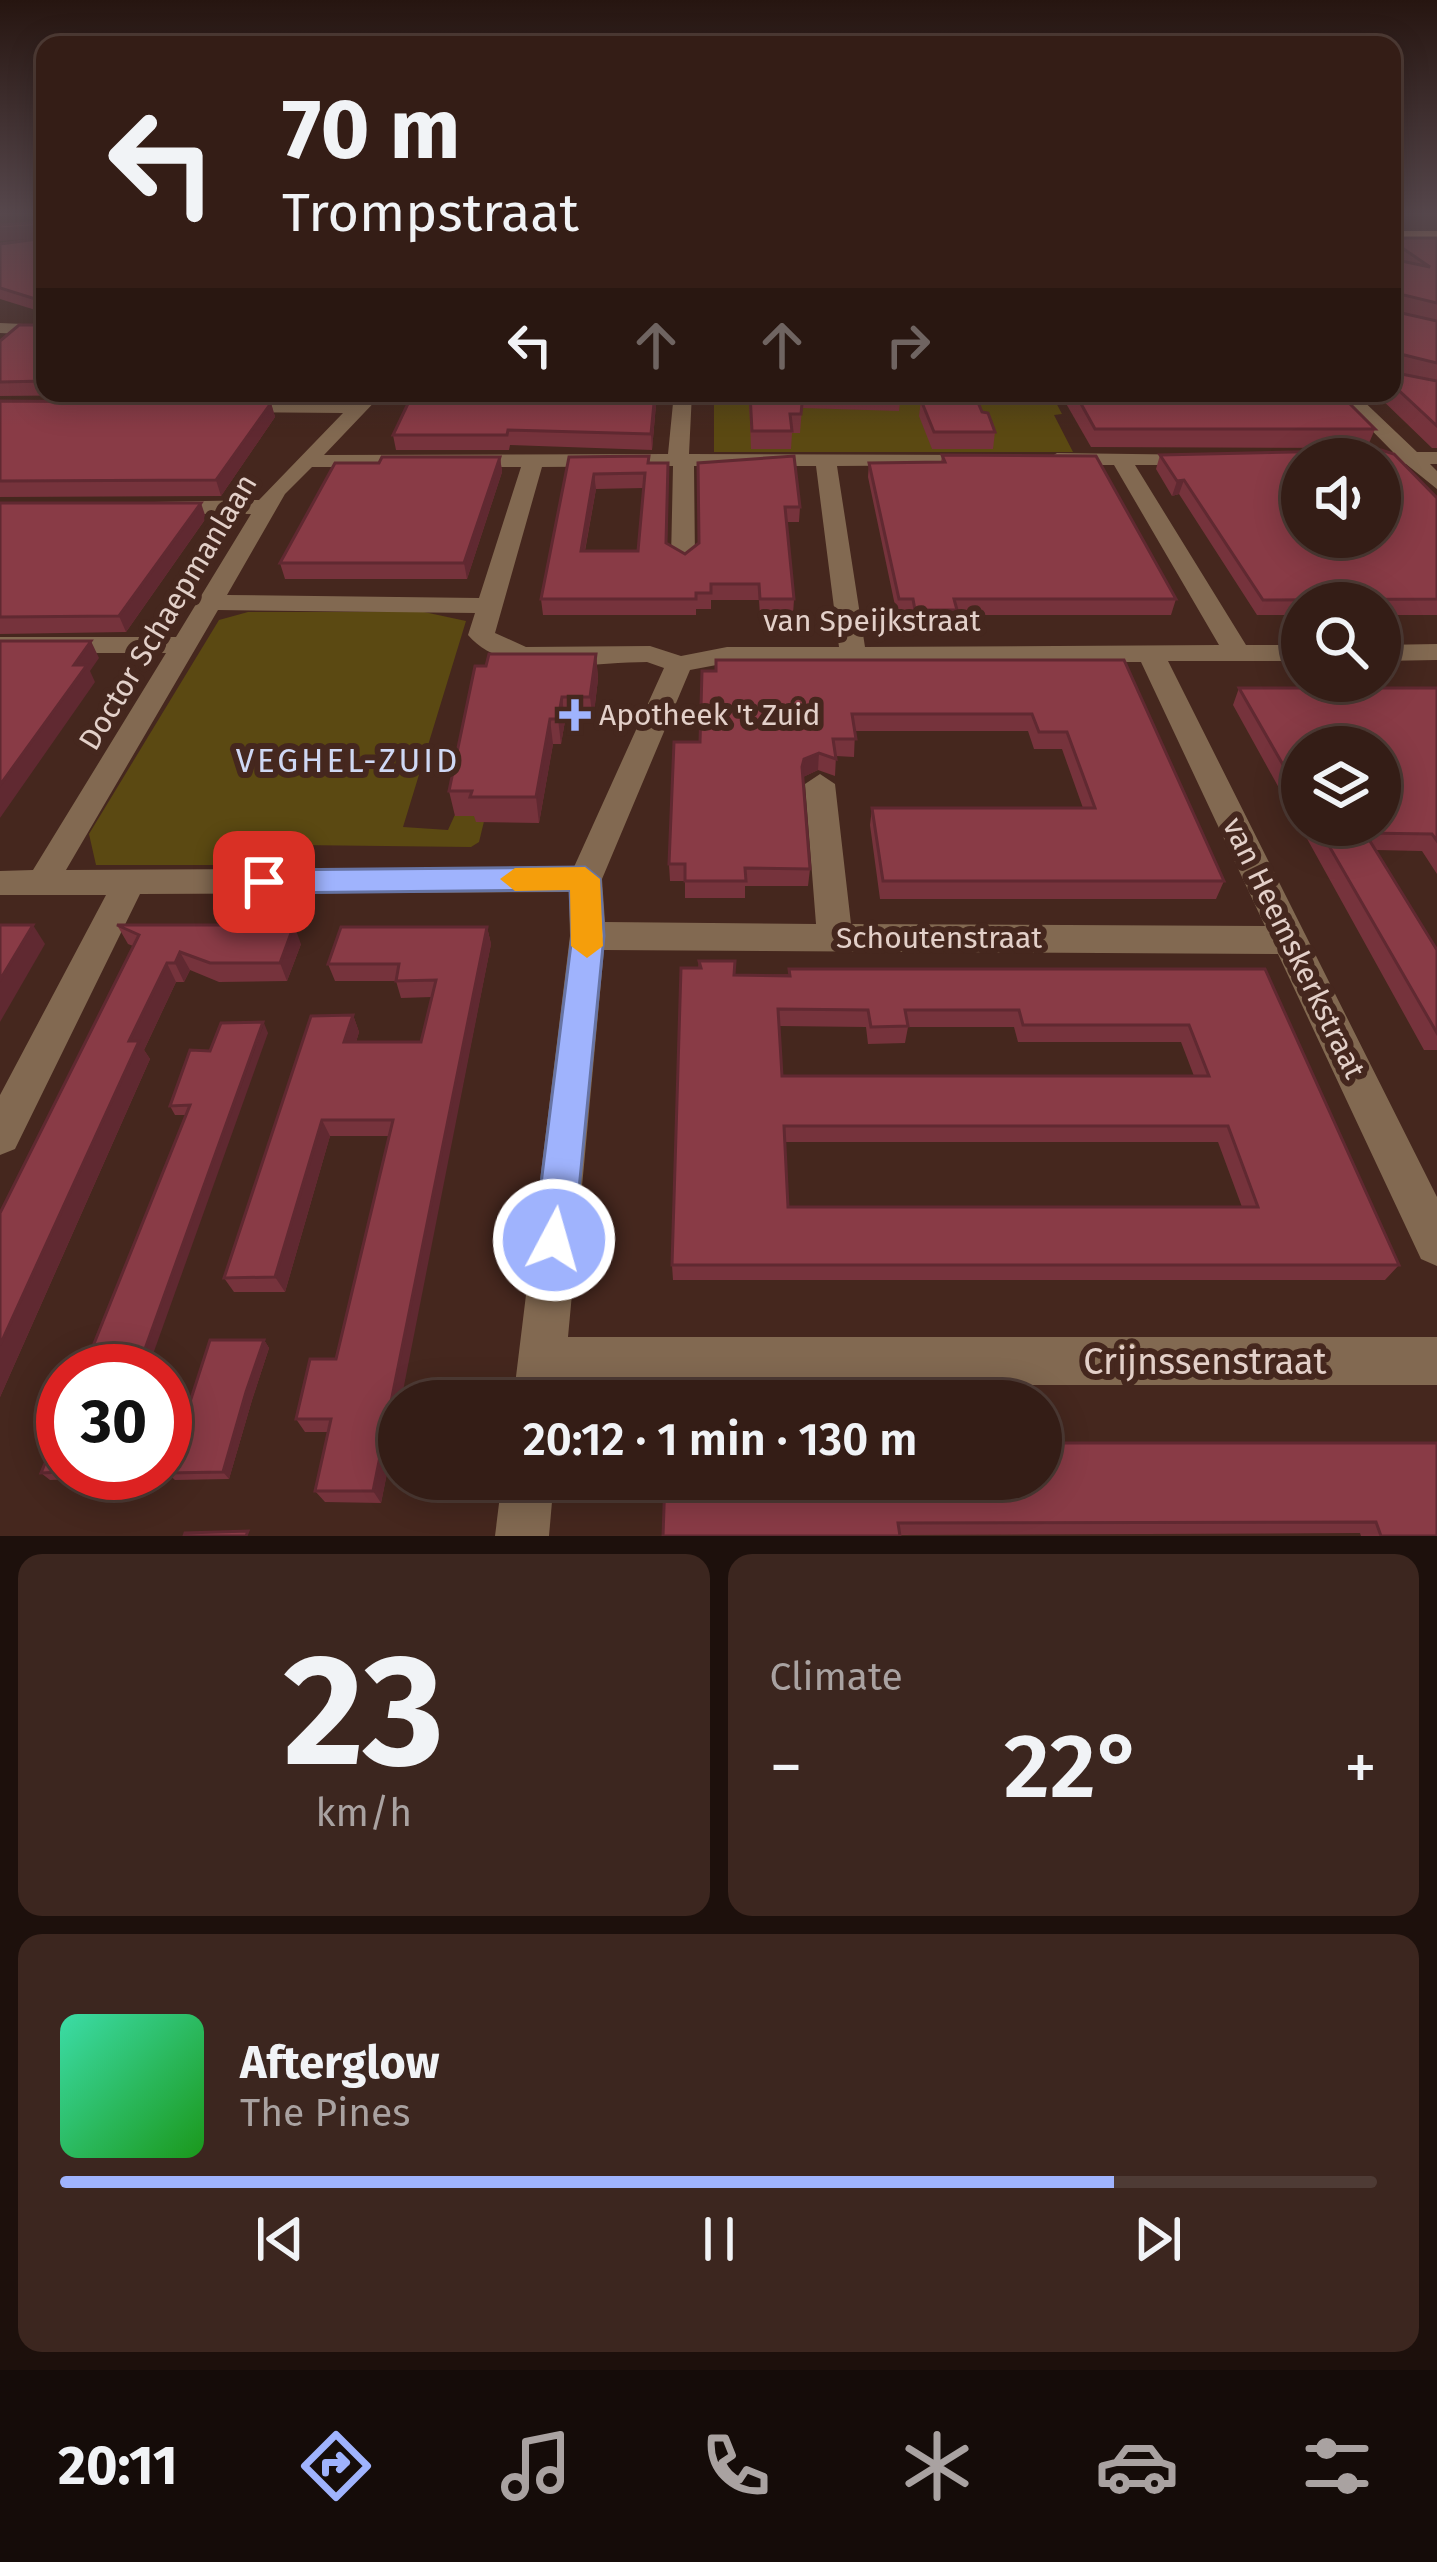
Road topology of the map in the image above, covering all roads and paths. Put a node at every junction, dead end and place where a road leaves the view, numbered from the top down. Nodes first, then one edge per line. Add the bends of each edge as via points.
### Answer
1 (36, 330) edge
2 (2, 331) edge
3 (313, 402) edge
4 (366, 402) edge
5 (682, 402) edge
6 (1353, 402) edge
7 (203, 406) edge
8 (1233, 458) edge
9 (1401, 458) edge
10 (1412, 458) junction
11 (1437, 458) edge
12 (678, 459) junction
13 (826, 459) junction
14 (1121, 459) junction
15 (533, 460) junction
16 (307, 461) junction
17 (1437, 483) edge
18 (133, 507) edge
19 (266, 508) junction
20 (683, 559) edge
21 (210, 602) junction
22 (489, 606) junction
23 (0, 645) edge
24 (184, 645) junction
25 (1401, 652) edge
26 (1437, 652) edge
27 (1150, 653) junction
28 (1237, 653) junction
29 (1281, 653) edge
30 (853, 654) junction
31 (679, 664) junction
32 (820, 784) dead end
33 (585, 879) junction
34 (129, 883) junction
35 (0, 884) edge
36 (42, 884) junction
37 (588, 936) junction
38 (835, 937) junction
39 (1289, 940) junction
40 (0, 1136) edge
41 (1431, 1221) edge
42 (1437, 1361) edge
43 (539, 1380) edge
44 (584, 1380) edge
45 (526, 1500) edge
46 (522, 1536) edge

1 - 2 street
3 - 7 street
4 - 16 street, Doctor Schaepmanlaan
5 - 12 street
6 - 10 street
8 - 14 street
9 - 10 street
10 - 11 street
10 - 17 street
12 - 13 street
12 - 15 street
12 - 20 street via 686,470
13 - 14 street
13 - 30 street
14 - 28 street
15 - 16 street
15 - 22 street
16 - 19 street, Doctor Schaepmanlaan
18 - 19 street
19 - 21 street, Doctor Schaepmanlaan
21 - 22 street
21 - 24 street, Doctor Schaepmanlaan
22 - 31 street, van Speijkstraat via 481,634 496,647 526,655 650,654
23 - 24 street
24 - 36 street, Doctor Schaepmanlaan
25 - 26 street
27 - 28 street, van Speijkstraat
27 - 30 street, van Speijkstraat
27 - 39 street, van Heemskerkstraat
28 - 29 street, van Speijkstraat
30 - 31 street, van Speijkstraat via 727,655
31 - 33 street
32 - 38 street
33 - 34 street
33 - 37 street
34 - 36 street
34 - 40 street
35 - 36 street
37 - 38 street, Schoutenstraat
37 - 43 street
38 - 39 street, Schoutenstraat
39 - 41 street, van Heemskerkstraat
42 - 44 street, Crijnssenstraat
45 - 46 street

